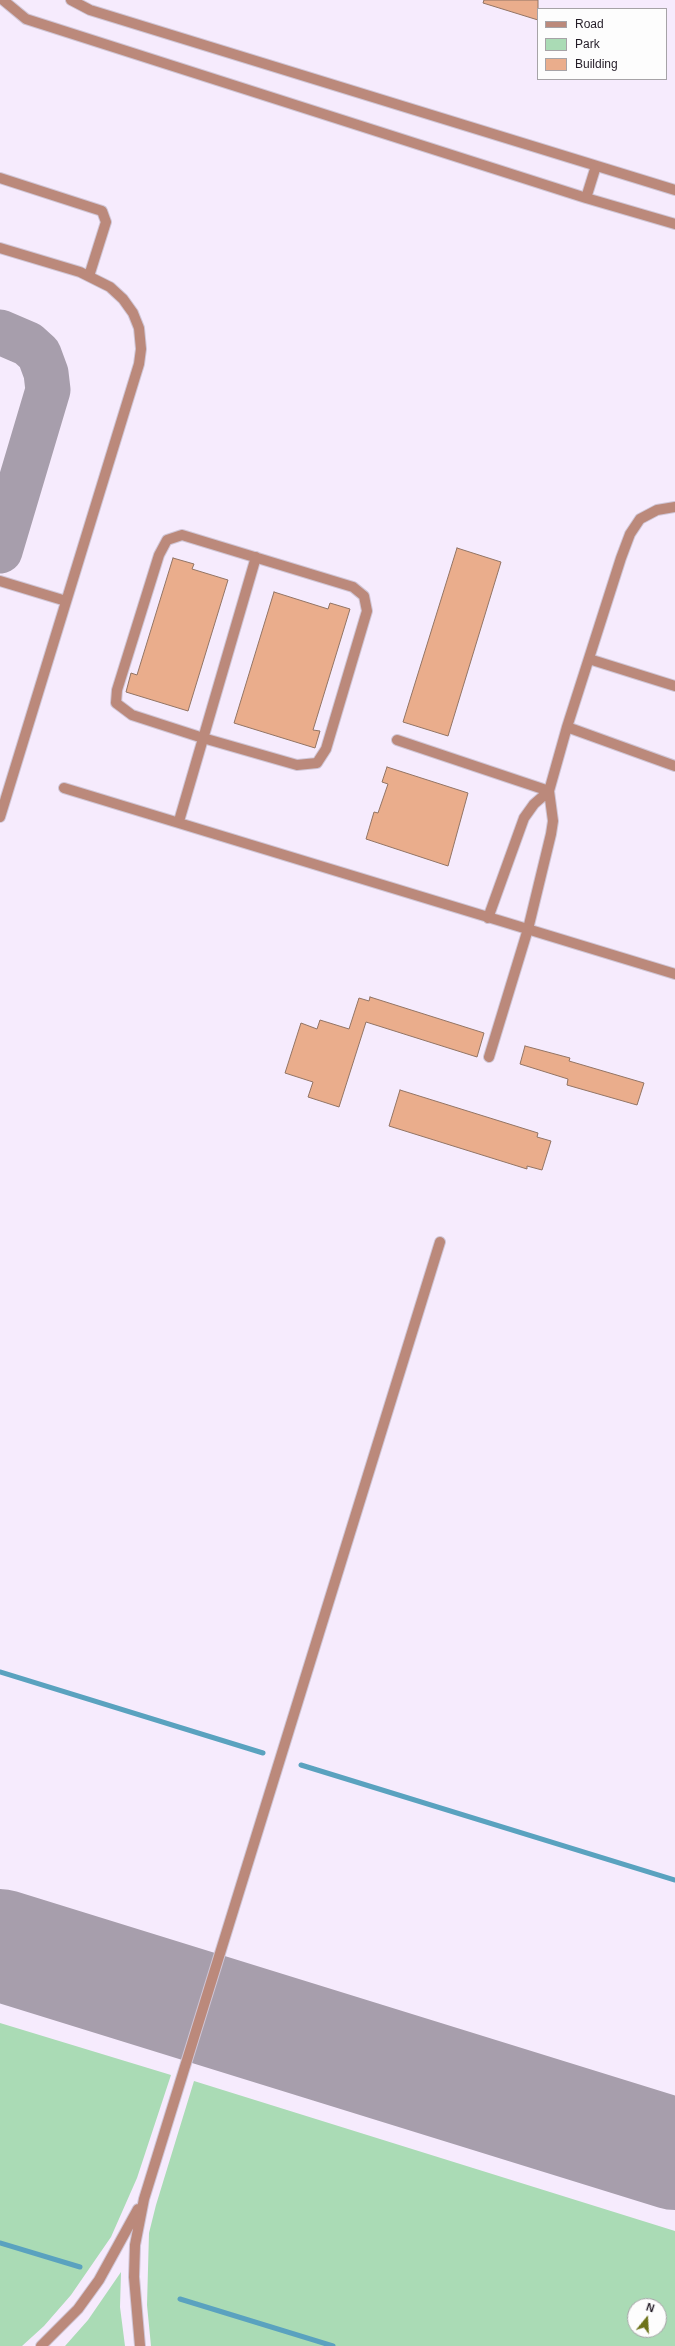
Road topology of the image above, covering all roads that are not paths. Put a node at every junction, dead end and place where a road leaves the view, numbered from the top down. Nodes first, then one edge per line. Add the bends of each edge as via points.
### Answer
1 (3, 0) edge
2 (71, 0) edge
3 (596, 166) junction
4 (0, 178) edge
5 (675, 190) edge
6 (586, 198) junction
7 (675, 224) edge
8 (0, 248) edge
9 (89, 276) junction
10 (675, 508) edge
11 (256, 557) junction
12 (0, 581) edge
13 (66, 601) junction
14 (589, 659) junction
15 (675, 686) edge
16 (566, 727) junction
17 (203, 738) junction
18 (397, 740) dead end
19 (675, 766) edge
20 (64, 788) dead end
21 (549, 790) junction
22 (0, 817) edge
23 (179, 821) junction
24 (488, 918) junction
25 (528, 929) junction
26 (675, 974) edge
27 (489, 1057) dead end
28 (440, 1242) dead end
29 (144, 2199) junction
30 (41, 2346) edge
31 (140, 2346) edge

1 - 6 street via 26,19
2 - 3 street via 90,10
3 - 5 street
3 - 6 street
4 - 9 street via 102,211 106,222
6 - 7 street
8 - 9 street
9 - 13 street via 110,287 133,313 139,328 141,349 139,364
10 - 14 street via 657,510 640,519 630,534
11 - 17 street
11 - 17 street via 182,535 167,540 159,555 117,690 116,703 132,715
11 - 17 street via 353,587 364,596 368,611 326,749 317,763 297,765
12 - 13 street
13 - 22 street
14 - 15 street
14 - 16 street
16 - 19 street
16 - 21 street
17 - 23 street
18 - 21 street
20 - 23 street
21 - 24 street via 524,818
21 - 25 street via 553,821
23 - 24 street
24 - 25 street
25 - 26 street
25 - 27 street
28 - 29 street
29 - 30 street via 99,2280 78,2309
29 - 31 street via 135,2245 134,2277

